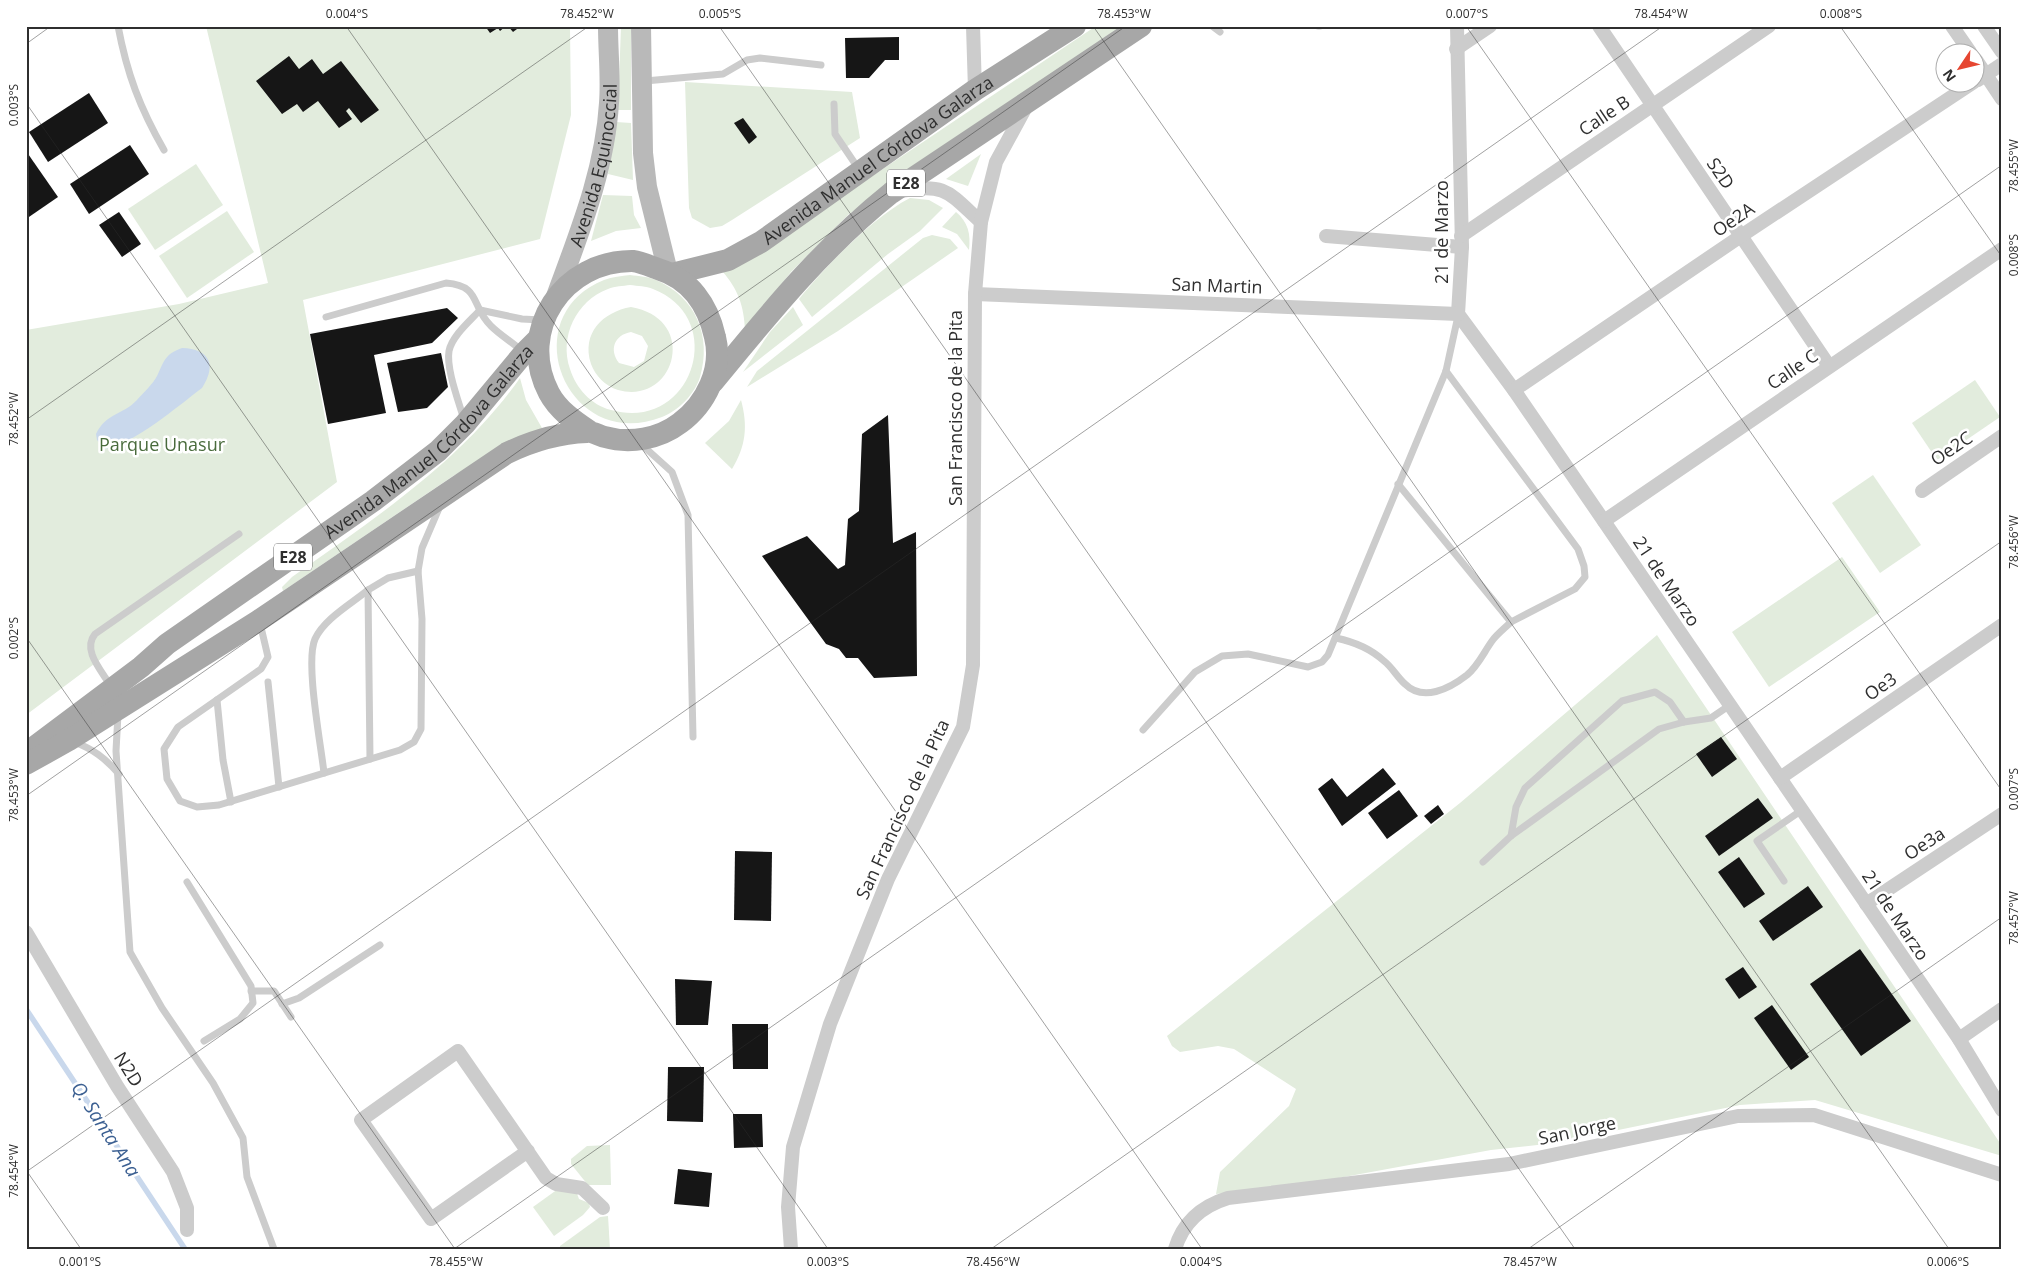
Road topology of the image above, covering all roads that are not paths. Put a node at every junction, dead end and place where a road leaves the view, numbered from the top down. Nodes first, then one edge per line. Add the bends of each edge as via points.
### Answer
1 (118, 26) edge
2 (608, 26) edge
3 (641, 26) edge
4 (973, 26) edge
5 (1075, 26) edge
6 (1140, 26) edge
7 (1212, 26) edge
8 (1457, 26) edge
9 (1490, 26) edge
10 (1599, 26) edge
11 (1768, 26) edge
12 (1952, 26) edge
13 (1984, 26) edge
14 (1220, 32) dead end
15 (1963, 42) edge
16 (1456, 49) junction
17 (2002, 52) edge
18 (2002, 64) edge
19 (821, 65) dead end
20 (1986, 75) edge
21 (642, 81) junction
22 (1986, 86) edge
23 (976, 90) junction
24 (1961, 92) edge
25 (2002, 99) edge
26 (1028, 103) junction
27 (834, 104) dead end
28 (1652, 105) junction
29 (164, 150) dead end
30 (860, 170) junction
31 (891, 193) junction
32 (981, 222) junction
33 (1326, 236) dead end
34 (1741, 236) junction
35 (1461, 241) junction
36 (2002, 248) edge
37 (670, 273) junction
38 (975, 294) junction
39 (554, 299) junction
40 (480, 310) junction
41 (1458, 314) junction
42 (326, 318) dead end
43 (535, 337) junction
44 (1829, 366) junction
45 (1446, 371) junction
46 (710, 385) junction
47 (1514, 390) junction
48 (465, 424) junction
49 (589, 432) junction
50 (2002, 436) edge
51 (636, 440) junction
52 (1398, 484) junction
53 (1922, 491) dead end
54 (449, 493) junction
55 (1604, 521) junction
56 (239, 534) dead end
57 (418, 571) junction
58 (258, 581) junction
59 (368, 590) junction
60 (276, 607) junction
61 (258, 621) junction
62 (1511, 622) junction
63 (2002, 625) edge
64 (1336, 638) junction
65 (268, 682) dead end
66 (112, 688) junction
67 (217, 700) junction
68 (1730, 705) junction
69 (119, 709) junction
70 (1684, 722) junction
71 (1143, 730) dead end
72 (693, 737) dead end
73 (69, 740) junction
74 (26, 754) edge
75 (370, 759) junction
76 (26, 764) edge
77 (119, 774) junction
78 (324, 774) junction
79 (1780, 778) junction
80 (279, 787) junction
81 (230, 802) junction
82 (1802, 810) junction
83 (2002, 814) edge
84 (1511, 836) junction
85 (1484, 862) dead end
86 (1784, 881) dead end
87 (187, 882) dead end
88 (1866, 904) junction
89 (26, 932) edge
90 (380, 945) dead end
91 (251, 991) junction
92 (282, 1004) junction
93 (2002, 1009) edge
94 (291, 1017) dead end
95 (1959, 1039) junction
96 (204, 1041) dead end
97 (2002, 1110) edge
98 (528, 1151) junction
99 (2002, 1175) edge
100 (603, 1208) dead end
101 (187, 1230) dead end
102 (274, 1249) edge
103 (791, 1249) edge
104 (1175, 1249) edge

1 - 29 lane via 144,115
2 - 39 main road, Avenida Equinoccial via 606,136 590,204
3 - 21 main road, Avenida Equinoccial
4 - 23 street
5 - 23 main road, Avenida Manuel Córdova Galarza / E28
6 - 26 main road, Avenida Manuel Córdova Galarza / E28
7 - 14 lane
8 - 16 street, 21 de Marzo
9 - 16 street
10 - 28 street, S2D
11 - 28 street, Calle B
12 - 15 street
13 - 17 street
16 - 35 street, 21 de Marzo
18 - 20 street, Oe2A
19 - 21 lane via 760,58 747,60 723,74
21 - 37 main road, Avenida Equinoccial via 647,193
22 - 25 street
23 - 30 main road, Avenida Manuel Córdova Galarza / E28
24 - 34 street, Oe2A
26 - 31 main road, Avenida Manuel Córdova Galarza / E28
26 - 32 street, San Francisco de la Pita via 996,162
27 - 30 lane via 835,134
28 - 34 street, S2D
28 - 35 street, Calle B
30 - 37 main road, Avenida Manuel Córdova Galarza / E28 via 761,242 728,260
31 - 32 street via 925,187 947,192
31 - 46 main road, Avenida Manuel Córdova Galarza / E28 via 855,221 810,266
32 - 38 street, San Francisco de la Pita
33 - 35 street
34 - 44 street, S2D
34 - 47 street, Oe2A
35 - 41 street, 21 de Marzo
36 - 44 street, Calle C
37 - 39 main road, E28 via 634,261 604,264 576,277
37 - 46 main road, E28 via 688,285 712,321 717,342
38 - 41 street, San Martin
38 - 103 street, San Francisco de la Pita via 972,665 963,727 888,879 830,1024 793,1148 788,1207
39 - 43 main road, E28
40 - 42 lane via 470,290 462,284 446,283
40 - 43 lane via 522,319
40 - 43 lane via 491,327
40 - 48 lane via 449,351
41 - 45 lane
41 - 47 street, 21 de Marzo
43 - 48 main road, Avenida Manuel Córdova Galarza / E28
43 - 49 main road, E28 via 549,393 566,415
44 - 55 street, Calle C
45 - 52 lane
45 - 62 lane via 1578,549 1584,566 1585,577 1575,589
46 - 51 main road, E28 via 693,412 679,424 652,437
47 - 55 street, 21 de Marzo
48 - 58 main road, Avenida Manuel Córdova Galarza / E28 via 438,451 380,495
49 - 51 main road, E28 via 620,440
49 - 54 main road, Avenida Manuel Córdova Galarza / E28 via 528,443 491,462
50 - 53 street, Oe2C
51 - 72 lane via 672,472 688,515
52 - 62 lane
52 - 64 lane
54 - 57 lane via 422,548
54 - 60 main road, Avenida Manuel Córdova Galarza / E28
55 - 68 street, 21 de Marzo
56 - 66 lane via 89,641 89,649
57 - 59 lane via 388,578
57 - 75 lane via 422,619 421,729 414,742
58 - 60 main road
58 - 66 main road, Avenida Manuel Córdova Galarza / E28 via 167,644
59 - 75 lane
59 - 78 lane via 323,626 313,646 313,681
60 - 61 main road, Avenida Manuel Córdova Galarza / E28
61 - 67 lane via 268,657 261,669
61 - 69 main road, Avenida Manuel Córdova Galarza / E28
62 - 64 lane via 1493,639 1469,673 1451,686 1429,693 1417,693 1406,685 1368,648
63 - 79 street, Oe3
64 - 71 lane via 1322,662 1308,667 1248,654 1222,656 1195,672
65 - 80 lane
66 - 74 main road, Avenida Manuel Córdova Galarza / E28
67 - 81 lane
67 - 81 lane via 178,727 164,749 167,779 180,801 197,807
68 - 70 lane via 1711,718
68 - 79 street, 21 de Marzo
69 - 73 main road, Avenida Manuel Córdova Galarza / E28
69 - 77 lane via 116,731
70 - 84 lane via 1659,729
70 - 84 lane via 1670,702 1656,692 1622,701 1525,788 1516,807
73 - 76 main road, Avenida Manuel Córdova Galarza / E28
73 - 77 lane via 104,757
75 - 78 lane
77 - 102 lane via 130,952 162,1008 213,1083 243,1138 247,1177
78 - 80 lane
79 - 82 street, 21 de Marzo
80 - 81 lane
82 - 86 lane via 1757,841
82 - 88 street, 21 de Marzo
83 - 88 street, Oe3a
84 - 85 lane
87 - 91 lane via 251,986
88 - 95 street, 21 de Marzo
89 - 101 street, N2D via 173,1172 187,1208
90 - 92 lane via 299,998
91 - 92 lane via 274,991
91 - 96 lane via 254,1003 240,1019
92 - 94 lane
93 - 95 street
95 - 97 street, 21 de Marzo
98 - 98 street via 458,1051 361,1120 431,1219
98 - 100 street via 546,1178 556,1184 582,1188
99 - 104 street, San Jorge via 1814,1115 1738,1116 1509,1164 1228,1198 1211,1203 1197,1214 1184,1227

